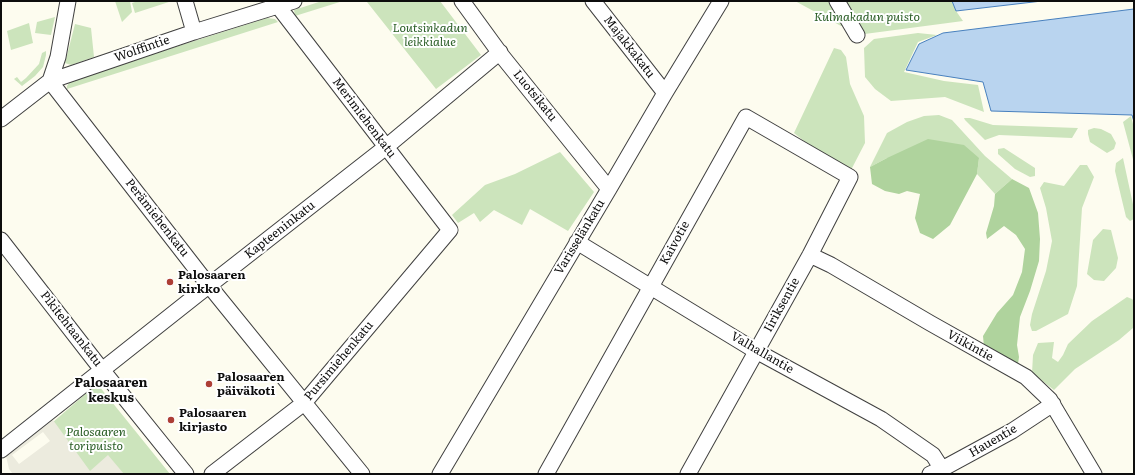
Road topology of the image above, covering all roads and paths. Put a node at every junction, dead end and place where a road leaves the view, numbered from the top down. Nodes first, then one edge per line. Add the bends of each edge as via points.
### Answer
1 (68, 1) edge
2 (185, 1) edge
3 (294, 1) edge
4 (462, 1) edge
5 (593, 1) edge
6 (722, 1) edge
7 (837, 1) edge
8 (278, 6) junction
9 (194, 32) junction
10 (857, 35) dead end
11 (500, 52) junction
12 (50, 81) junction
13 (665, 93) junction
14 (1, 119) edge
15 (386, 147) junction
16 (850, 177) joint
17 (609, 189) junction
18 (450, 230) joint
19 (1, 240) edge
20 (577, 242) junction
21 (810, 255) junction
22 (209, 285) junction
23 (651, 288) junction
24 (756, 351) junction
25 (102, 370) junction
26 (304, 403) junction
27 (1053, 404) junction
28 (1, 450) edge
29 (936, 472) edge
30 (186, 474) edge
31 (212, 474) edge
32 (362, 474) edge
33 (440, 474) edge
34 (546, 474) edge
35 (688, 474) edge
36 (1094, 474) edge

1 - 12 street via 58,57
2 - 9 street
3 - 8 street, Wolffintie
4 - 11 street, Luotsikatu
5 - 13 street, Majakkakatu
6 - 13 street, Varisselänkatu
7 - 10 street
8 - 9 street, Wolffintie
8 - 15 street, Merimiehenkatu
9 - 12 street, Wolffintie
11 - 15 street, Kapteeninkatu
11 - 17 street, Luotsikatu
12 - 14 street, Wolffintie
12 - 22 street, Perämiehenkatu
13 - 17 street, Varisselänkatu
15 - 18 street, Merimiehenkatu
15 - 22 street, Kapteeninkatu
16 - 21 street, Iiriksentie
16 - 23 street, Kaivotie via 746,117
17 - 20 street, Varisselänkatu
18 - 26 street, Pursimiehenkatu
19 - 25 street, Pikitehtaankatu
20 - 23 street, Valhallantie
20 - 33 street, Varisselänkatu
21 - 24 street, Iiriksentie
21 - 27 street, Viikintie via 1026,377
22 - 25 street, Kapteeninkatu
22 - 26 street, Perämiehenkatu
23 - 24 street, Valhallantie
23 - 34 street, Kaivotie
24 - 29 street, Valhallantie via 881,419 933,455
24 - 35 street, Iiriksentie
25 - 28 street, Kapteeninkatu
25 - 30 street, Pikitehtaankatu
26 - 31 street, Pursimiehenkatu
26 - 32 street, Perämiehenkatu
27 - 29 street, Hauentie via 1012,431
27 - 36 street, Viikintie

